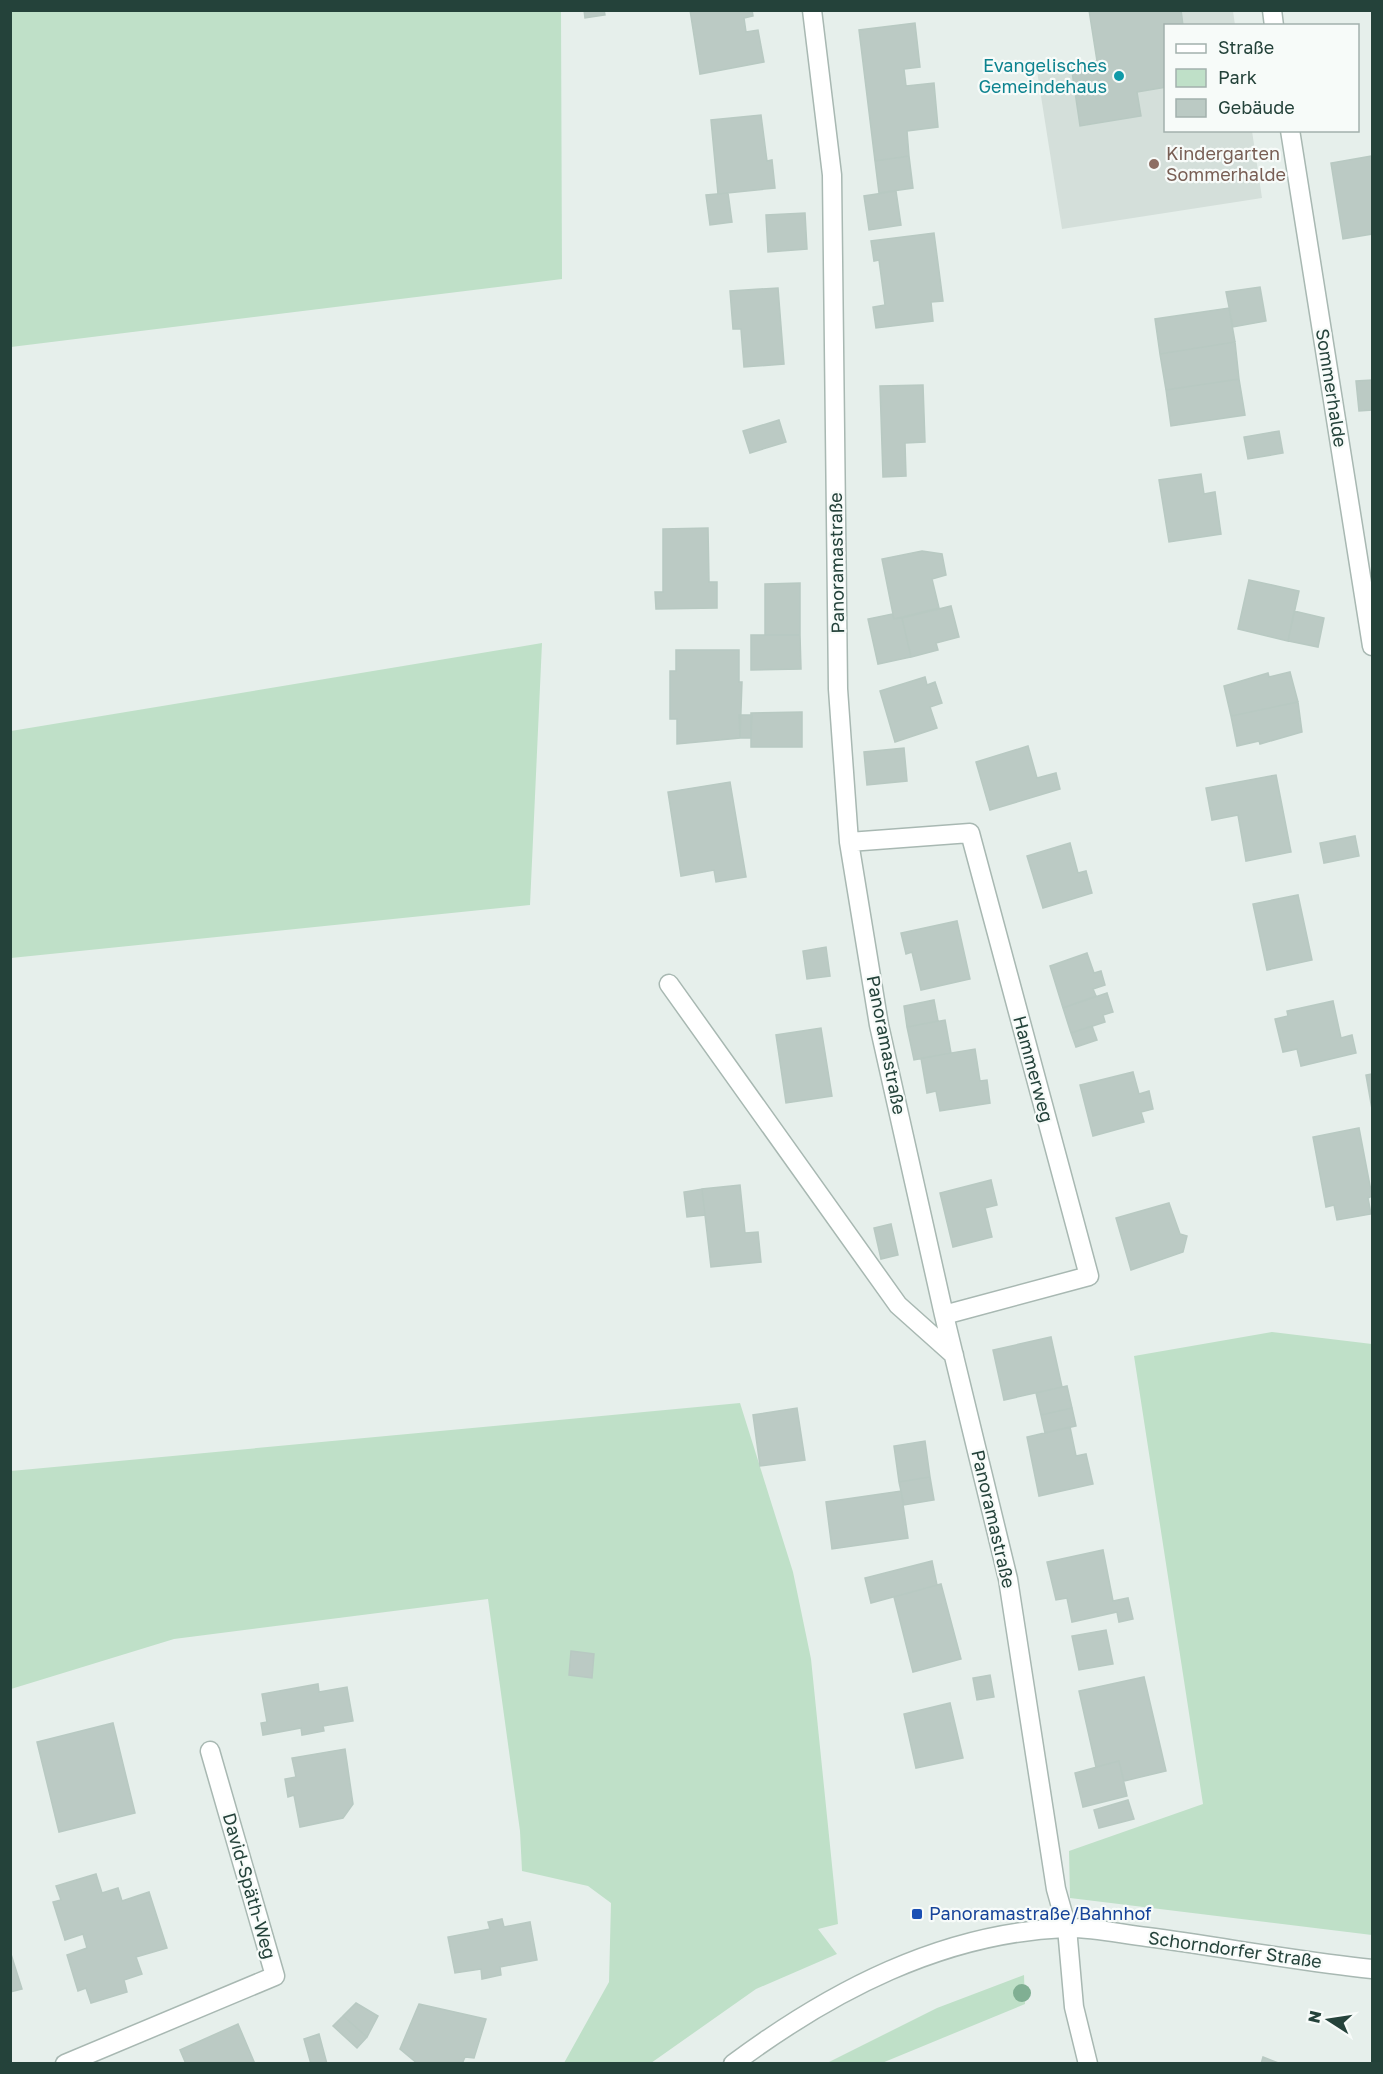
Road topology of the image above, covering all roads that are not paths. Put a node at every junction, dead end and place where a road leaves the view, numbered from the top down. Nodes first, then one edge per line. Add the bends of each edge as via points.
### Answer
1 (812, 10) edge
2 (1290, 132) edge
3 (1372, 646) edge
4 (849, 842) junction
5 (669, 984) dead end
6 (944, 1315) junction
7 (954, 1355) junction
8 (210, 1751) dead end
9 (1067, 1928) junction
10 (1372, 1969) edge
11 (64, 2064) edge
12 (733, 2064) edge
13 (1088, 2064) edge

1 - 4 street, Panoramastraße via 832,175 838,689
2 - 3 street, Sommerhalde
4 - 6 street, Panoramastraße via 879,1025
4 - 6 street, Hammerweg via 970,833 1089,1276
5 - 7 street via 898,1305
6 - 7 street, Panoramastraße
7 - 9 street, Panoramastraße via 1008,1580 1056,1889
8 - 11 street, David-Späth-Weg via 274,1976
9 - 10 street, Schorndorfer Straße
9 - 12 street, Schorndorfer Straße via 945,1948 891,1968 844,1992
9 - 13 street, Panoramastraße via 1074,2007

